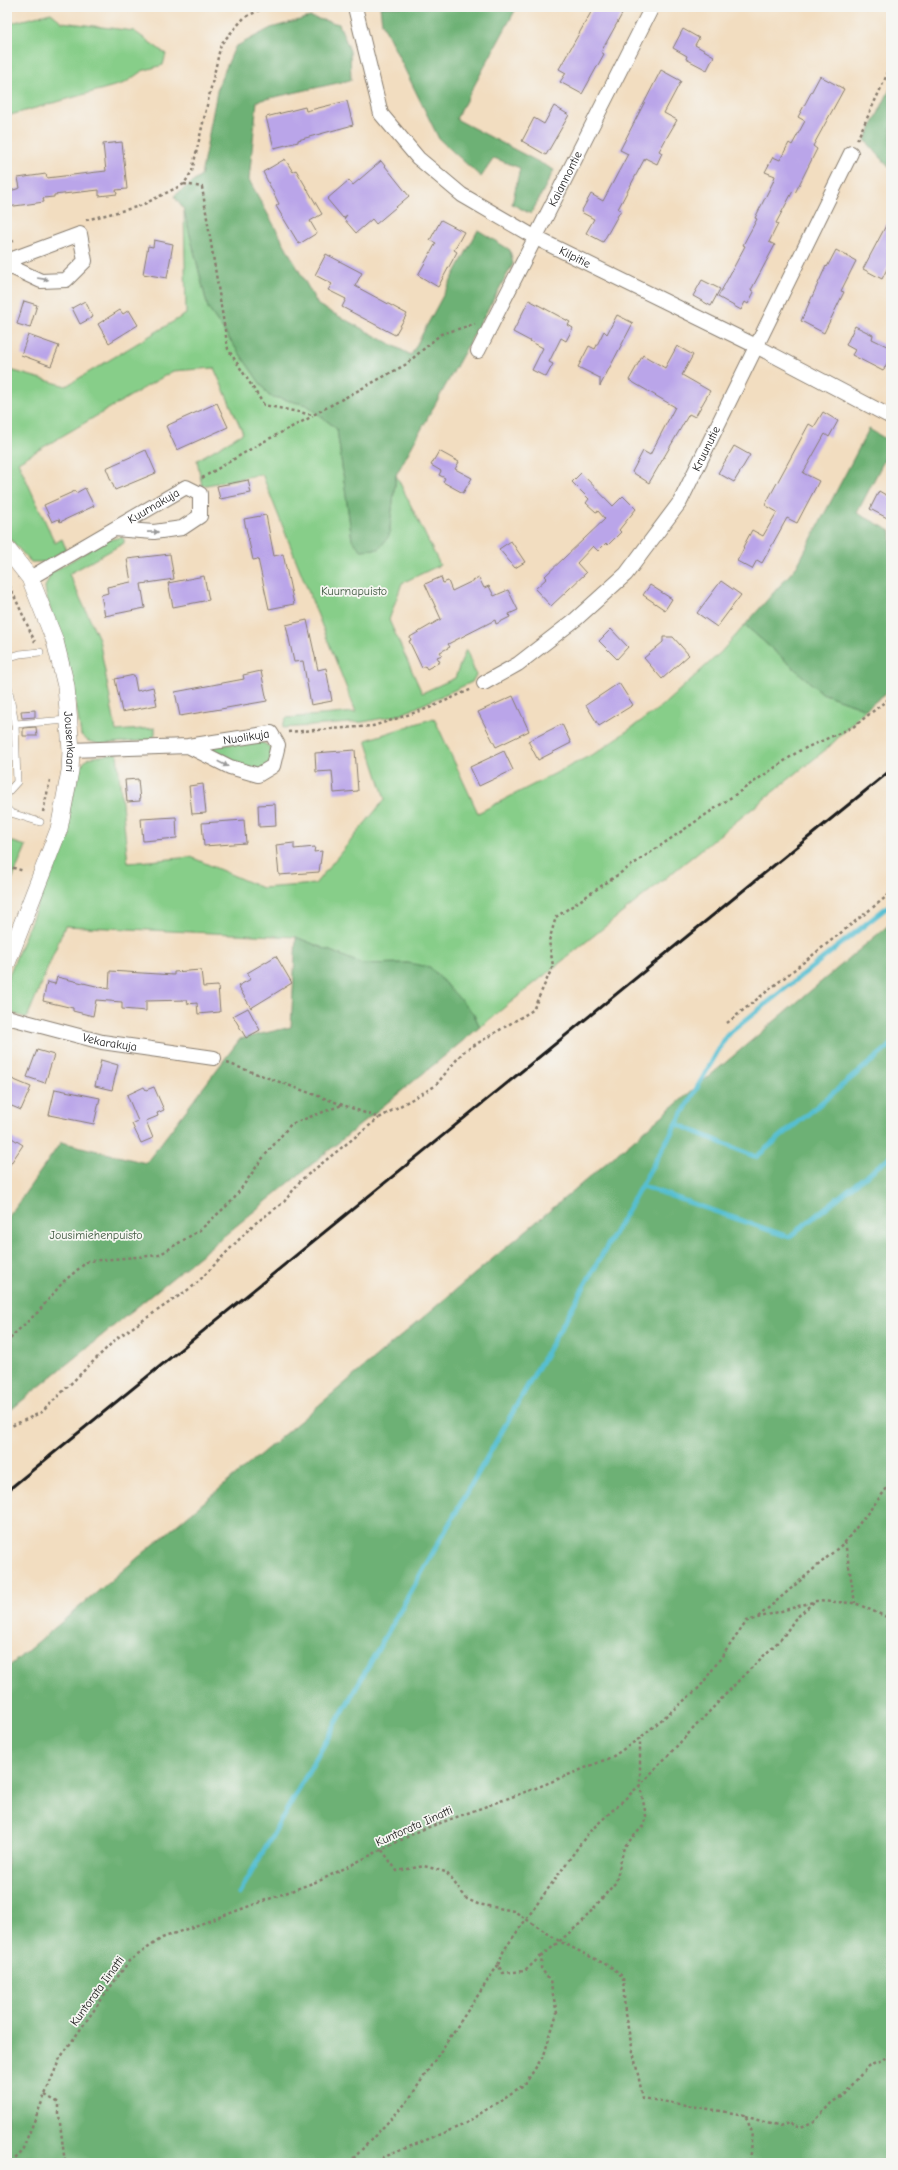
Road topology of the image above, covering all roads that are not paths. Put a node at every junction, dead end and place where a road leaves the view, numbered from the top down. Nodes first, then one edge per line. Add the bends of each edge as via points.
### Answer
1 (355, 7) edge
2 (652, 7) edge
3 (851, 153) road end
4 (536, 238) junction
5 (7, 261) edge
6 (7, 265) edge
7 (756, 346) junction
8 (478, 351) dead end
9 (891, 417) edge
10 (114, 529) junction
11 (7, 548) edge
12 (30, 578) junction
13 (40, 652) road end
14 (7, 658) edge
15 (7, 681) edge
16 (484, 683) road end
17 (70, 720) junction
18 (15, 724) junction
19 (188, 746) junction
20 (71, 750) junction
21 (7, 793) edge
22 (7, 809) edge
23 (40, 822) road end
24 (7, 963) edge
25 (7, 1017) edge
26 (214, 1058) road end

1 - 4 street, Kilpitie via 381,114 418,158 462,195
2 - 4 street, Kaiannontie
3 - 7 street, Kruunutie
4 - 7 street, Kilpitie
4 - 8 street, Kaiannontie
6 -> 5 street via 41,280 66,280 85,261 80,234
7 - 9 street, Kilpitie
7 - 16 street, Kruunutie via 680,502 626,574 576,620 518,664
10 -> 10 street, Kuurnakuja via 154,532 182,528 200,516 200,494 186,487
10 - 12 street, Kuurnakuja
11 - 12 street, Jousenkaari
12 - 17 street, Jousenkaari via 57,647 66,686
13 - 14 lane
15 - 18 lane
17 - 18 lane
17 - 20 street, Jousenkaari
18 - 21 lane via 17,782
19 -> 19 street, Nuolikuja via 230,767 258,775 273,766 278,746 272,733
19 - 20 street, Nuolikuja
20 - 24 street, Jousenkaari via 70,771 59,829
22 - 23 lane via 11,813
25 - 26 street, Vekarakuja via 102,1042

